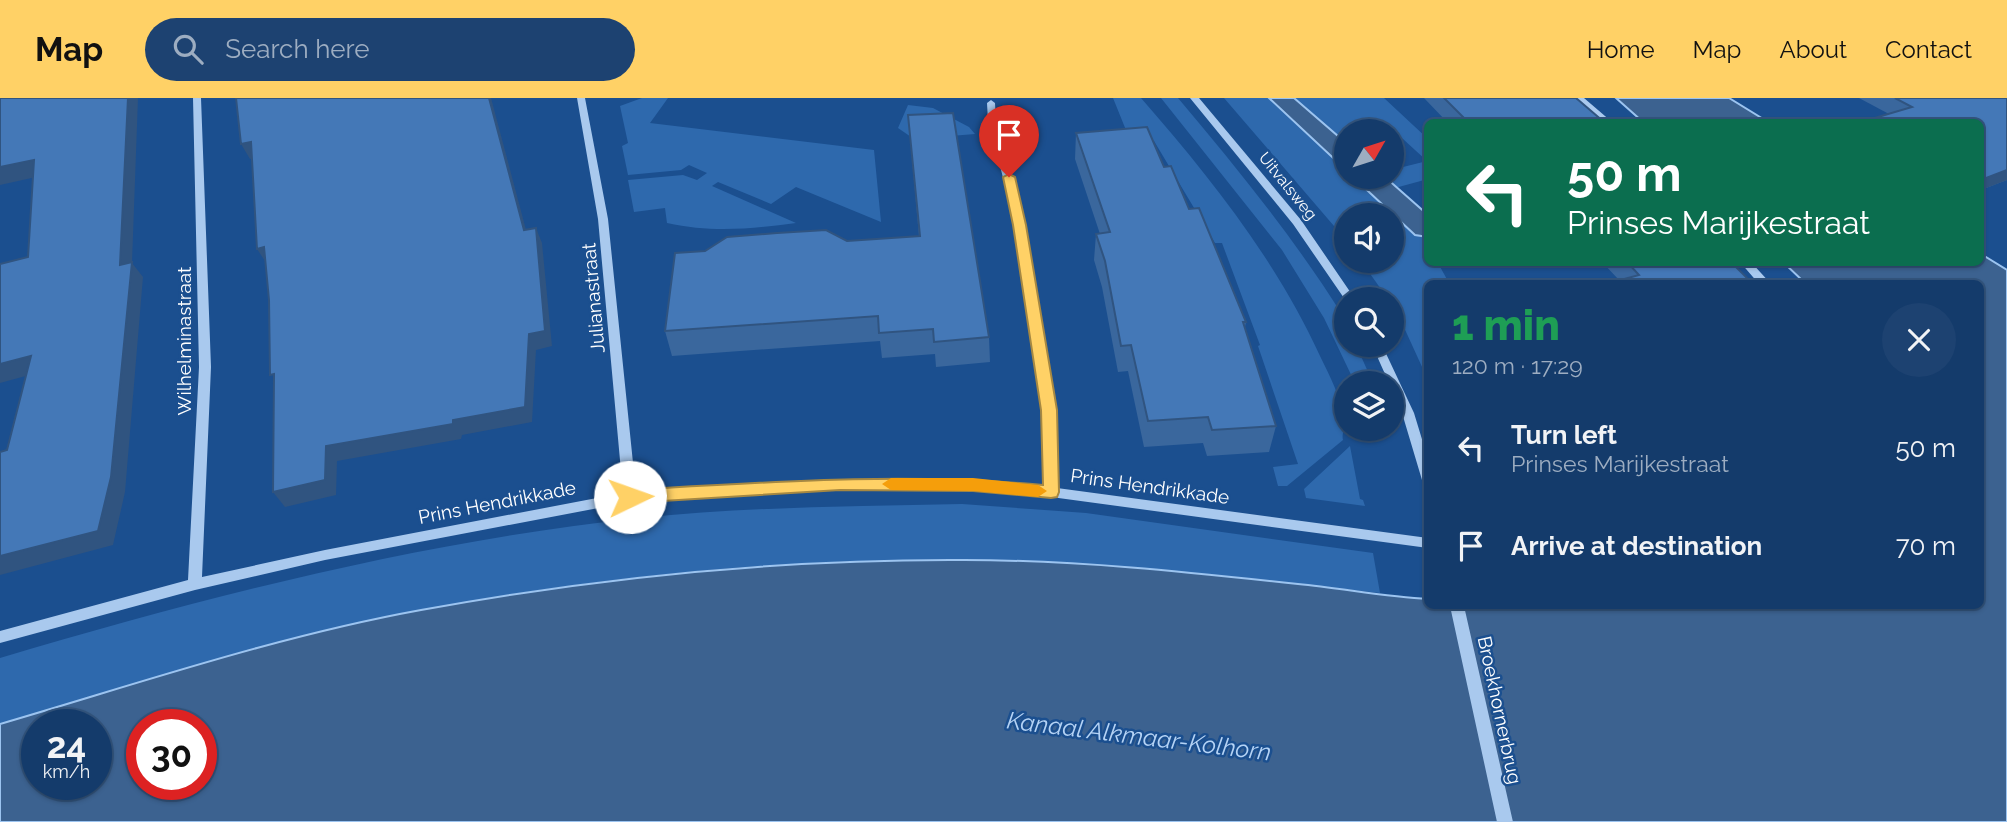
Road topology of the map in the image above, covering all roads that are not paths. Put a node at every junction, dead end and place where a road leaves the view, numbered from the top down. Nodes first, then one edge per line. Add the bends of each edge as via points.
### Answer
1 (197, 98) edge
2 (581, 98) edge
3 (1194, 98) edge
4 (1579, 98) edge
5 (991, 103) dead end
6 (1604, 119) edge
7 (1749, 266) edge
8 (1762, 280) edge
9 (1342, 287) edge
10 (1383, 357) edge
11 (1424, 463) edge
12 (1051, 492) junction
13 (630, 497) junction
14 (1424, 542) edge
15 (195, 584) junction
16 (1458, 609) edge
17 (0, 638) edge
18 (1505, 822) edge

1 - 15 street, Wilhelminastraat via 205,367
2 - 13 street, Julianastraat via 603,219
3 - 9 street, Uitvalsweg via 1297,222
4 - 6 street
5 - 12 street via 1018,215 1049,410
7 - 8 street
10 - 11 street
12 - 13 street, Prins Hendrikkade via 973,485 840,484
12 - 14 street, Prins Hendrikkade
13 - 15 street, Prins Hendrikkade
15 - 17 street, Prins Hendrikkade
16 - 18 street, Broekhornerbrug

